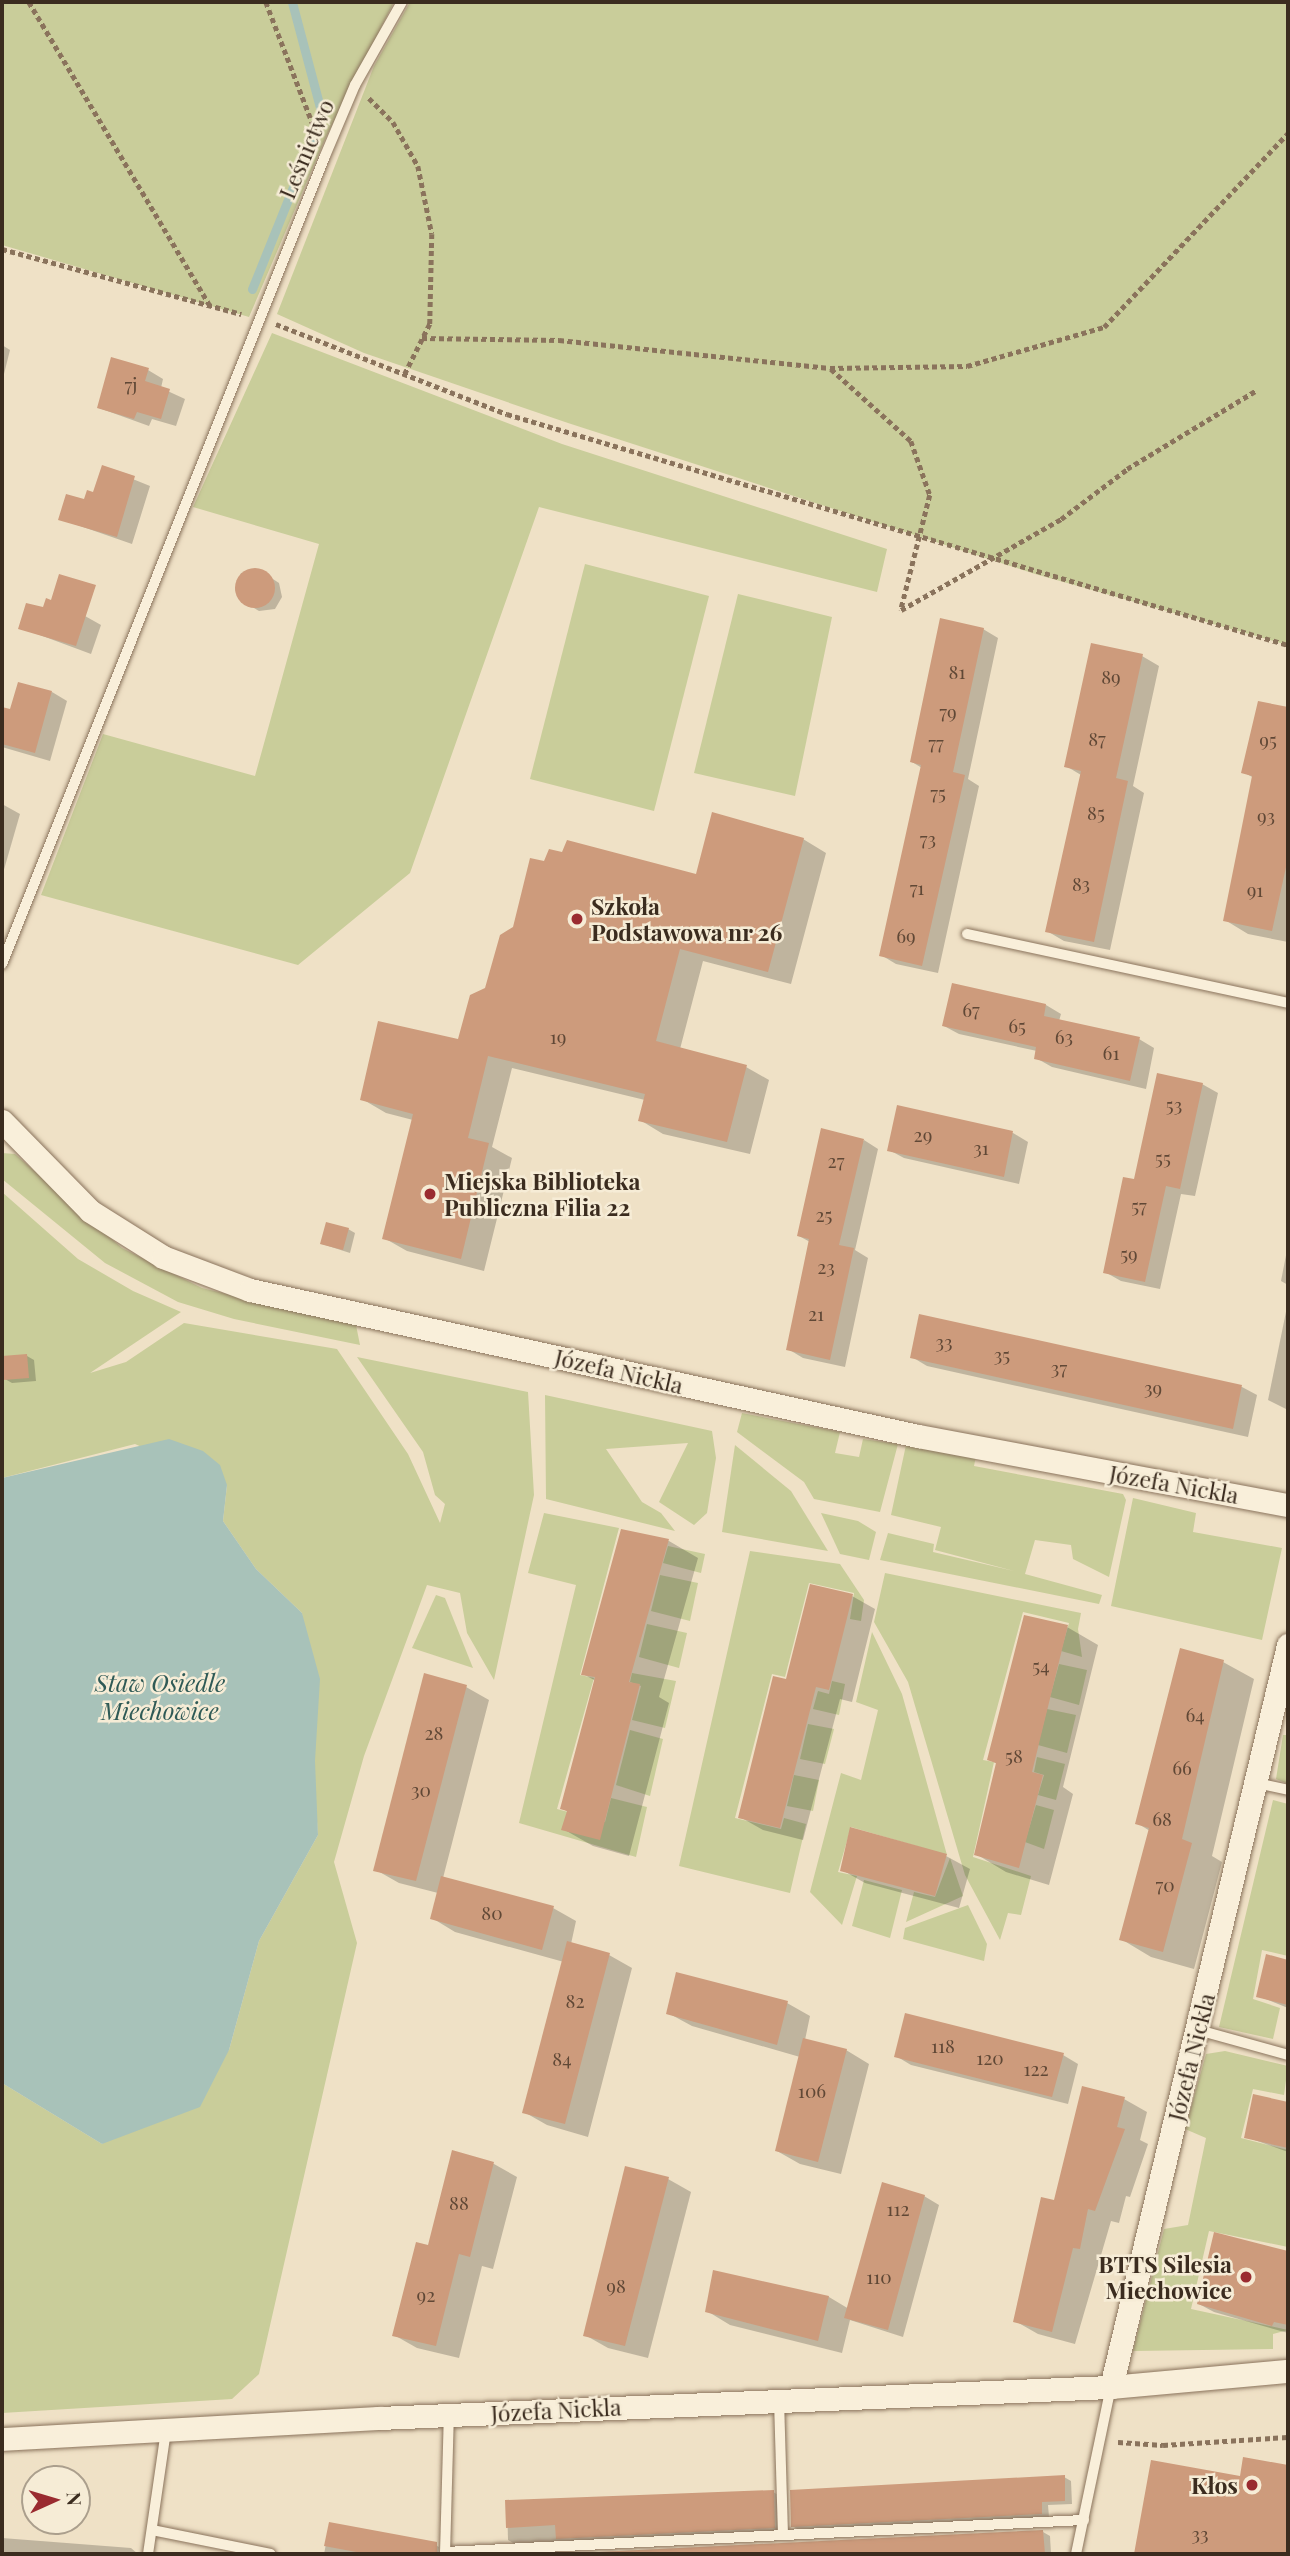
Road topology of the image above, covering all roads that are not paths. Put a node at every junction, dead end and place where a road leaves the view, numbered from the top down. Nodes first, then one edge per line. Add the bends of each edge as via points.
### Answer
1 (402, 2) edge
2 (967, 934) dead end
3 (2, 964) edge
4 (1288, 1003) edge
5 (2, 1121) edge
6 (1288, 1504) edge
7 (1288, 1645) edge
8 (1256, 1783) junction
9 (1288, 1790) edge
10 (1198, 2031) junction
11 (1288, 2055) edge
12 (1288, 2371) edge
13 (1111, 2388) junction
14 (779, 2400) junction
15 (450, 2415) junction
16 (166, 2430) junction
17 (2, 2439) edge
18 (1084, 2520) junction
19 (152, 2530) junction
20 (783, 2535) junction
21 (445, 2553) edge
22 (148, 2554) edge
23 (271, 2554) edge
24 (1076, 2554) edge

1 - 3 lane, Leśnictwo via 355,85 325,156
2 - 4 lane
5 - 6 street, Józefa Nickla via 90,1211 163,1257 250,1290 918,1436
7 - 8 street, Józefa Nickla
8 - 9 lane
8 - 10 street, Józefa Nickla
10 - 11 lane
10 - 13 street, Józefa Nickla
12 - 13 street, Józefa Nickla
13 - 14 street, Józefa Nickla
13 - 18 lane
14 - 15 street, Józefa Nickla
14 - 20 lane
15 - 16 street, Józefa Nickla
15 - 21 lane
16 - 17 street, Józefa Nickla
16 - 19 lane
18 - 20 lane
18 - 24 lane
19 - 22 lane
19 - 23 lane
20 - 21 lane

